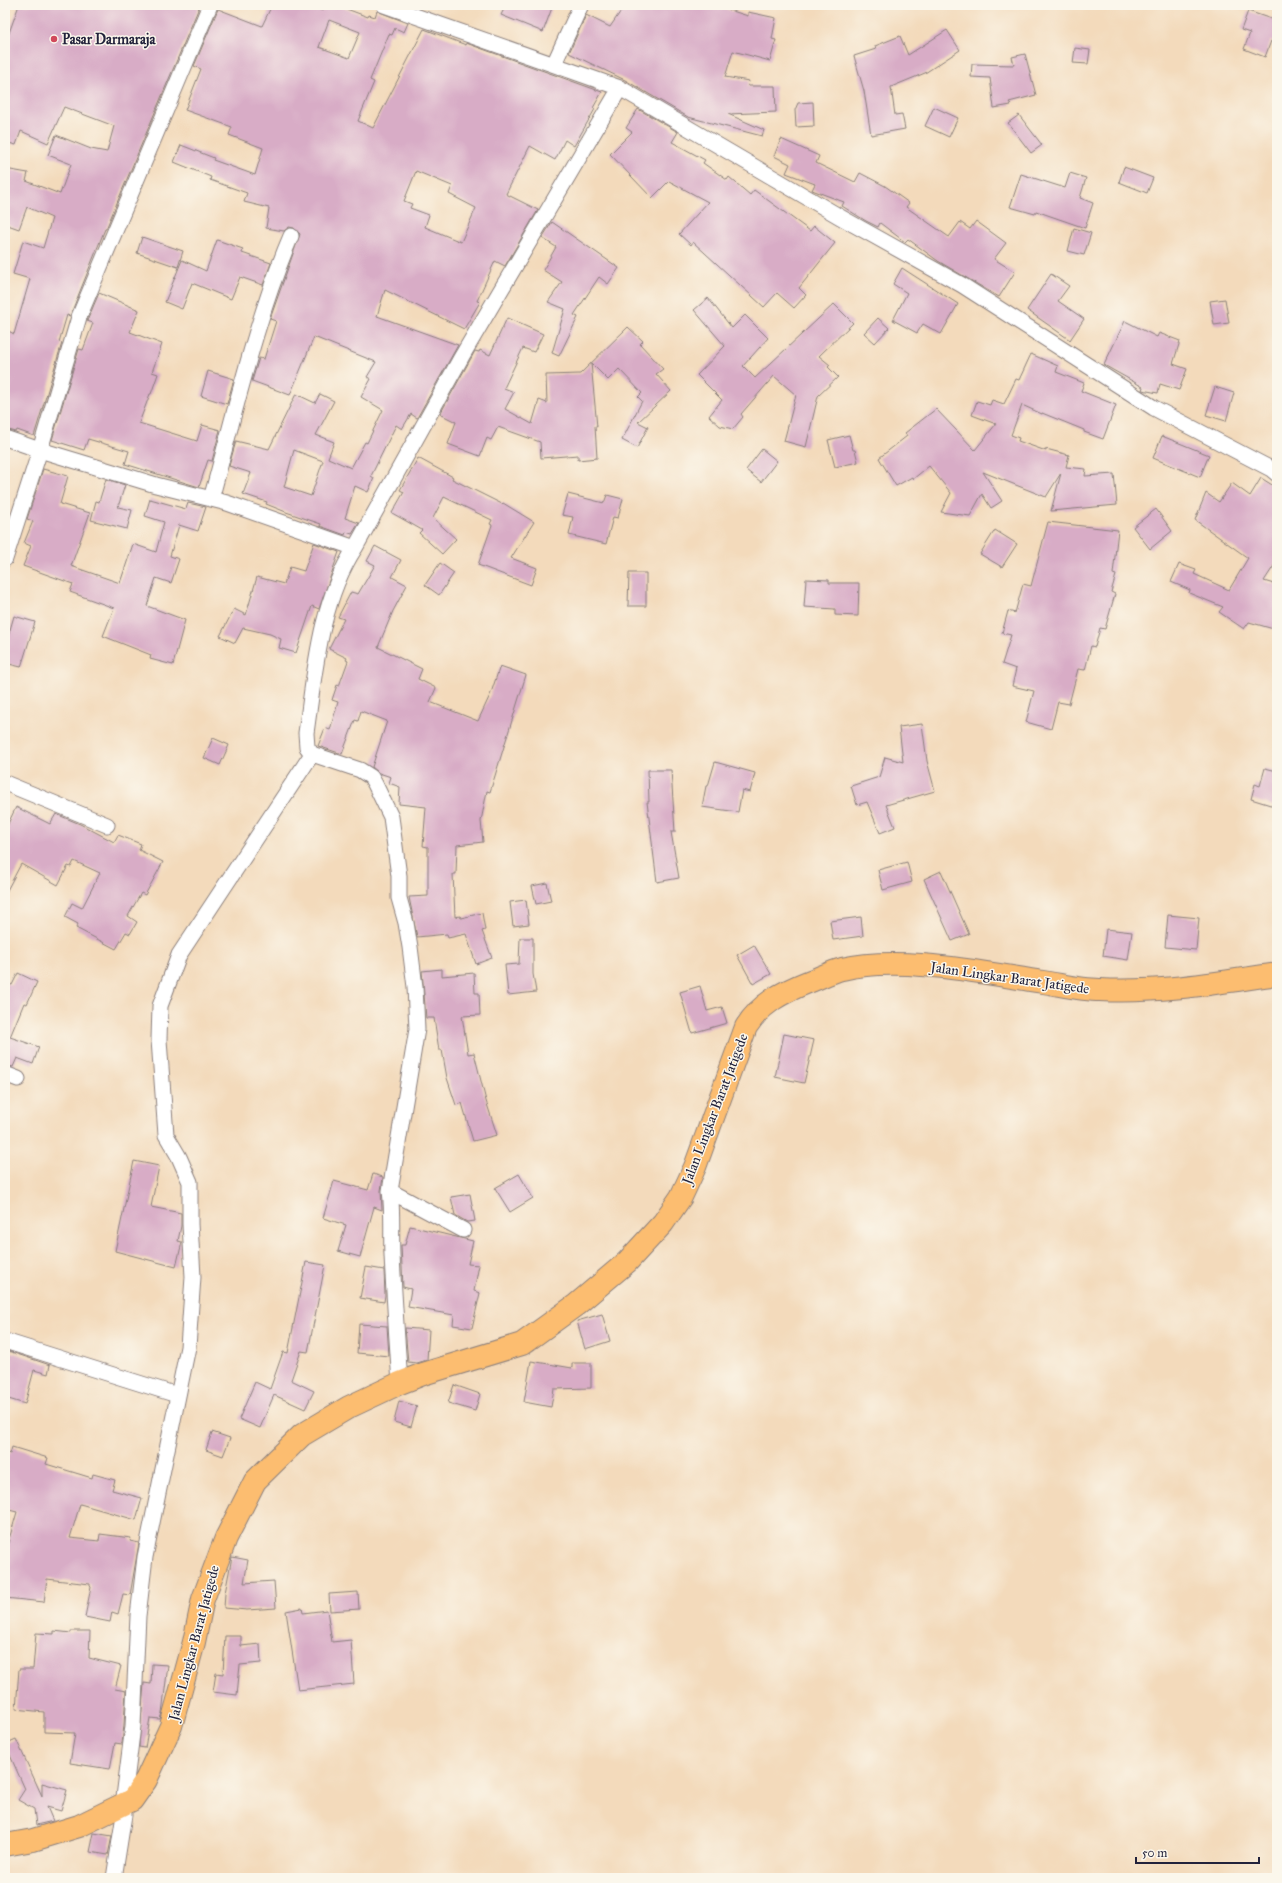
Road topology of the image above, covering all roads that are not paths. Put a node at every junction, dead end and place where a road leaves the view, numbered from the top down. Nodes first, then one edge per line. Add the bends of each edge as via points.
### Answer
1 (210, 5) edge
2 (384, 5) edge
3 (581, 5) edge
4 (554, 64) junction
5 (620, 88) junction
6 (291, 236) dead end
7 (5, 438) edge
8 (40, 450) junction
9 (1277, 474) edge
10 (211, 499) junction
11 (355, 548) junction
12 (5, 559) edge
13 (312, 754) junction
14 (5, 783) edge
15 (107, 826) dead end
16 (1277, 974) edge
17 (390, 1191) junction
18 (463, 1230) dead end
19 (5, 1341) edge
20 (400, 1383) junction
21 (177, 1395) junction
22 (123, 1804) junction
23 (5, 1845) edge
24 (114, 1878) edge

1 - 8 street via 79,317
2 - 4 street
3 - 4 street
4 - 5 street
5 - 9 street via 962,285 1154,408
5 - 11 street via 462,356
6 - 10 street via 282,256 254,345
7 - 8 street
8 - 10 street
8 - 12 street
10 - 11 street
11 - 13 street via 346,563 326,612 306,733 307,747
13 - 17 street via 360,770 371,777 390,818 399,876 399,898 406,923 414,974 416,1029
13 - 21 street via 179,955 160,1006 159,1040 166,1135 190,1182 193,1277 188,1347
14 - 15 street
16 - 20 main road, Jalan Lingkar Barat Jatigede via 1150,990 1098,990 934,966 876,965 842,969 795,987 766,1003 750,1020 738,1044 716,1112 681,1197 663,1223 627,1262 571,1310 522,1344
17 - 18 street
17 - 20 street via 394,1314
19 - 21 street
20 - 22 main road, Jalan Lingkar Barat Jatigede via 349,1406 302,1435 255,1481 226,1538 203,1599 171,1726 146,1780 132,1800
21 - 22 street via 145,1557 138,1616 132,1726
22 - 23 main road, Jalan Lingkar Barat Jatigede via 79,1826 33,1840
22 - 24 street via 124,1815

